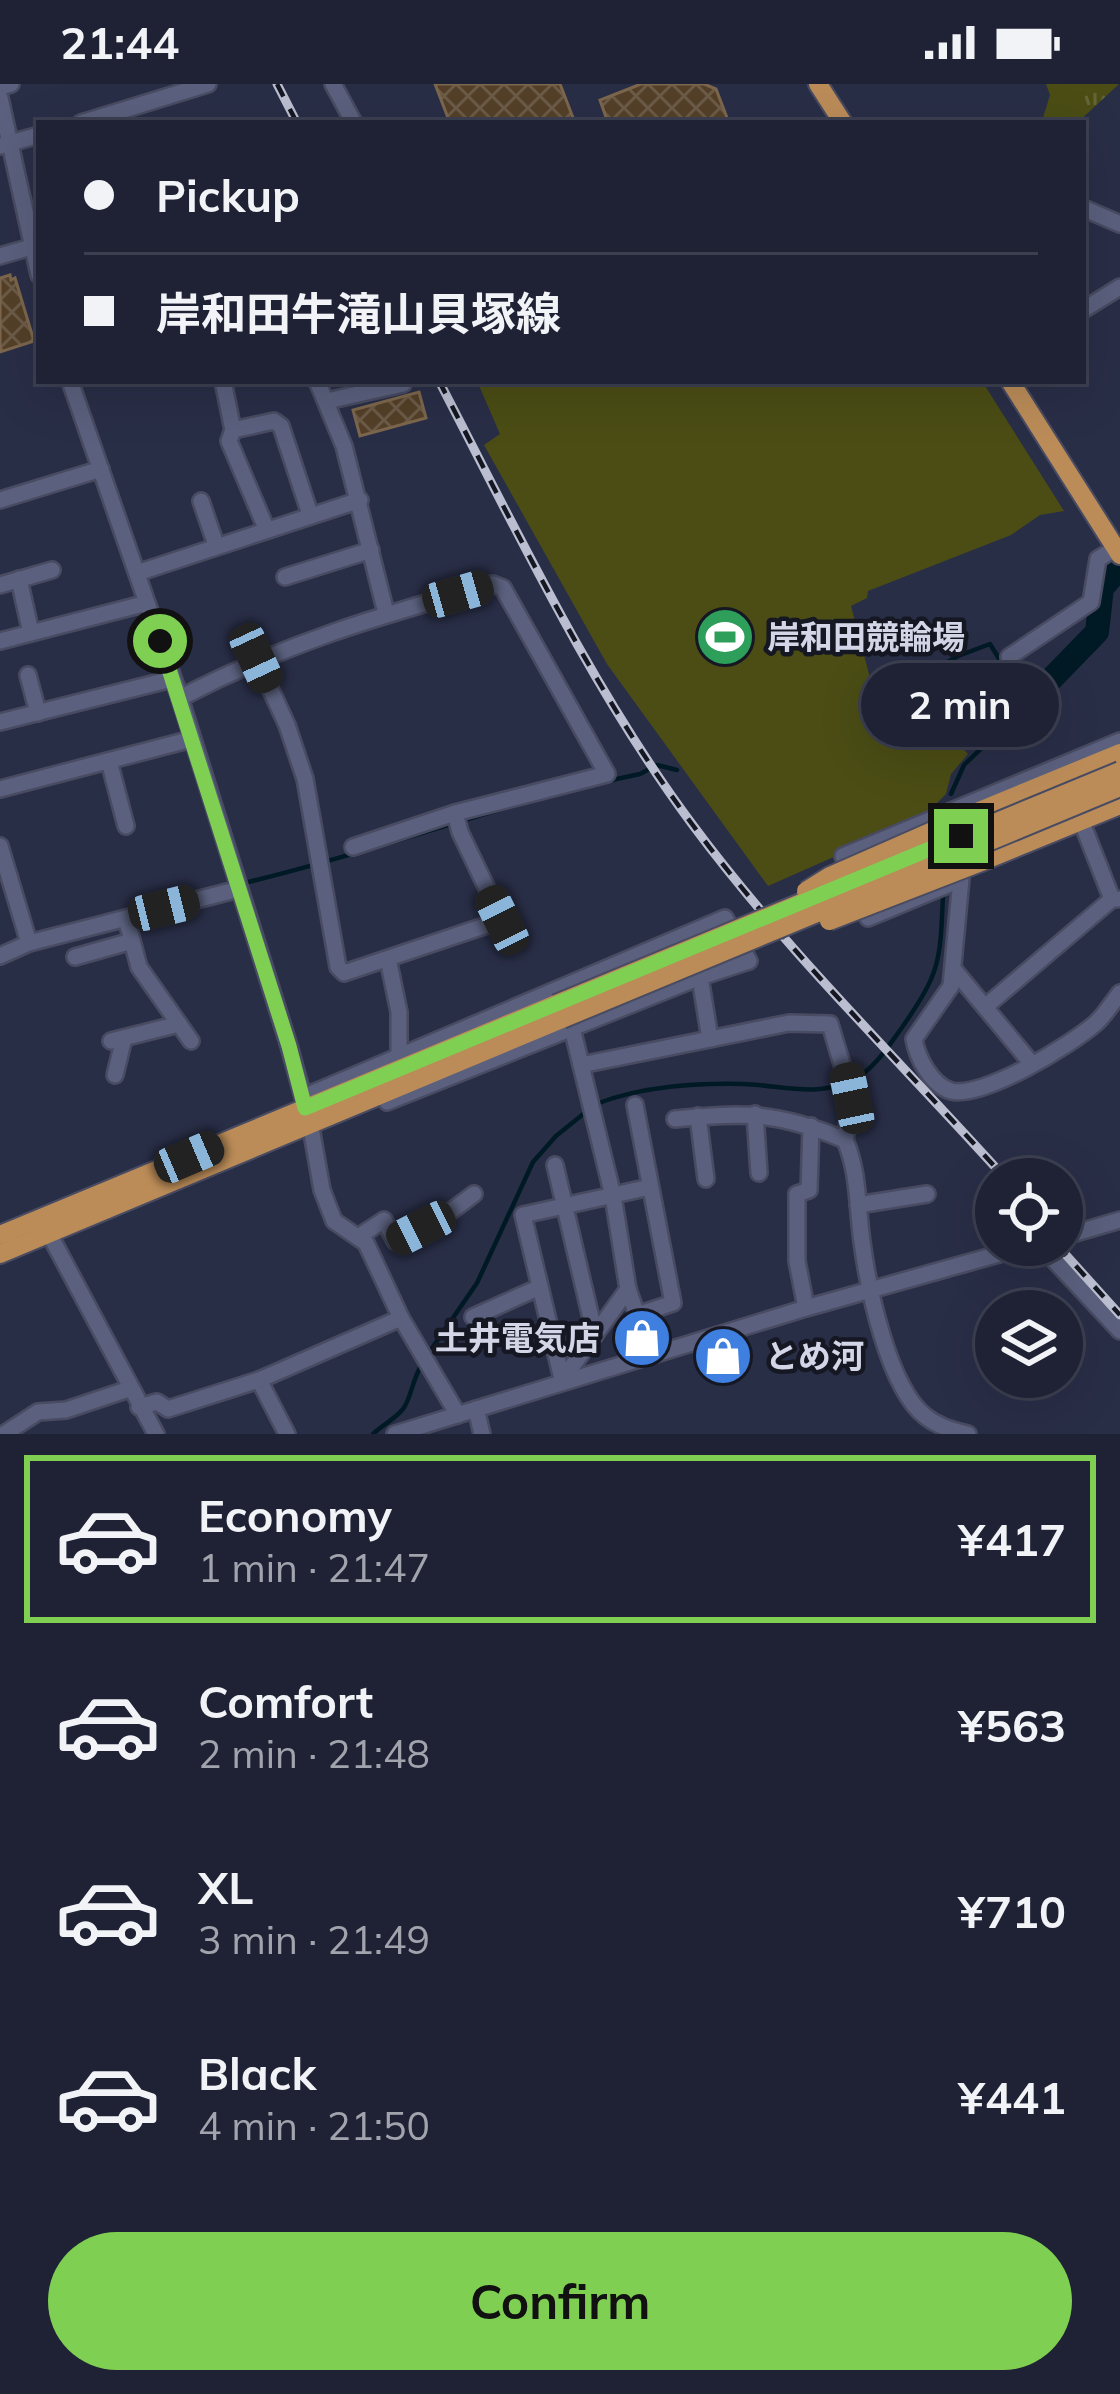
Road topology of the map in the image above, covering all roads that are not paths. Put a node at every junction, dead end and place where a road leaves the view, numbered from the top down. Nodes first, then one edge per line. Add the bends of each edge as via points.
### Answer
1 (11, 84) edge
2 (208, 84) edge
3 (333, 84) edge
4 (818, 84) edge
5 (0, 87) edge
6 (0, 98) edge
7 (91, 120) edge
8 (352, 120) edge
9 (841, 120) edge
10 (36, 136) edge
11 (6, 145) edge
12 (1086, 209) edge
13 (1120, 224) edge
14 (34, 249) edge
15 (0, 256) edge
16 (1120, 287) edge
17 (1086, 308) edge
18 (71, 384) edge
19 (224, 384) edge
20 (318, 384) edge
21 (395, 384) edge
22 (1012, 384) edge
23 (327, 401) junction
24 (233, 430) junction
25 (100, 469) junction
26 (0, 500) edge
27 (360, 500) junction
28 (201, 501) dead end
29 (310, 514) junction
30 (266, 528) junction
31 (216, 545) junction
32 (1117, 547) edge
33 (371, 550) junction
34 (52, 570) dead end
35 (137, 573) junction
36 (285, 577) dead end
37 (20, 579) junction
38 (0, 585) edge
39 (147, 603) junction
40 (386, 613) junction
41 (31, 633) junction
42 (0, 640) edge
43 (1019, 656) dead end
44 (256, 658) junction
45 (28, 675) dead end
46 (172, 679) junction
47 (180, 698) junction
48 (38, 713) junction
49 (0, 722) edge
50 (192, 739) junction
51 (1120, 741) edge
52 (1120, 753) edge
53 (109, 761) junction
54 (1120, 771) edge
55 (1120, 787) edge
56 (0, 789) edge
57 (1120, 809) edge
58 (455, 813) junction
59 (126, 826) dead end
60 (1084, 828) junction
61 (0, 846) edge
62 (352, 847) dead end
63 (961, 879) junction
64 (239, 889) junction
65 (1116, 899) edge
66 (126, 918) junction
67 (760, 928) junction
68 (132, 941) junction
69 (29, 943) junction
70 (666, 943) junction
71 (0, 956) edge
72 (75, 957) dead end
73 (388, 959) junction
74 (955, 971) junction
75 (692, 980) junction
76 (1120, 993) edge
77 (985, 1007) junction
78 (563, 1017) junction
79 (179, 1024) junction
80 (710, 1039) junction
81 (190, 1040) dead end
82 (399, 1055) junction
83 (1032, 1064) junction
84 (581, 1065) junction
85 (115, 1075) dead end
86 (635, 1105) dead end
87 (755, 1114) junction
88 (307, 1115) junction
89 (698, 1117) junction
90 (675, 1118) dead end
91 (811, 1126) junction
92 (844, 1140) junction
93 (555, 1165) dead end
94 (759, 1174) dead end
95 (706, 1179) dead end
96 (650, 1187) junction
97 (474, 1194) dead end
98 (927, 1194) dead end
99 (613, 1196) junction
100 (858, 1205) junction
101 (564, 1206) junction
102 (1120, 1220) edge
103 (45, 1226) junction
104 (1083, 1231) edge
105 (0, 1235) edge
106 (358, 1237) junction
107 (0, 1254) edge
108 (975, 1261) edge
109 (1060, 1266) edge
110 (540, 1287) junction
111 (628, 1289) junction
112 (871, 1291) junction
113 (806, 1308) junction
114 (473, 1317) dead end
115 (401, 1318) junction
116 (1120, 1331) edge
117 (595, 1335) junction
118 (259, 1380) junction
119 (561, 1381) junction
120 (129, 1389) junction
121 (140, 1407) junction
122 (476, 1409) junction
123 (458, 1415) junction
124 (4, 1434) edge
125 (156, 1434) edge
126 (287, 1434) edge
127 (394, 1434) edge
128 (482, 1434) edge
129 (968, 1434) edge

1 - 5 street
2 - 7 street
3 - 8 street
4 - 9 main road
6 - 11 street
10 - 11 street
11 - 14 street
12 - 13 street
14 - 15 street
16 - 17 street
18 - 25 street
19 - 24 street
20 - 23 street
21 - 23 street
22 - 32 main road
23 - 27 street
24 - 29 street via 281,426
24 - 30 street via 229,441
25 - 26 street
25 - 35 street
27 - 29 street
27 - 33 street
28 - 31 street
29 - 30 street
30 - 31 street
31 - 35 street
32 - 43 street via 1099,560 1091,602
33 - 36 street
33 - 40 street
34 - 37 street
35 - 39 street
37 - 38 street
37 - 41 street
39 - 41 street
39 - 46 street
40 - 44 street
40 - 58 street via 493,584 503,588 607,774
41 - 42 street
44 - 47 street
44 - 73 street via 305,779 338,967 344,973
45 - 48 street
46 - 47 street
46 - 48 street
47 - 50 street
48 - 49 street
50 - 53 street
50 - 64 street
51 - 63 street via 842,856 868,918
52 - 67 main road, bridge via 830,876
53 - 56 street
53 - 59 street
54 - 67 main road, bridge
55 - 67 main road, bridge
57 - 60 street
57 - 67 main road, bridge via 832,920
58 - 62 street
58 - 73 street via 502,920
60 - 63 street
60 - 65 street
61 - 69 street
63 - 74 street
64 - 66 street
64 - 88 street
65 - 77 street
66 - 68 street
66 - 69 street
67 - 78 main road, bridge
68 - 72 street
68 - 79 street via 139,967
69 - 71 street
70 - 75 street
70 - 75 street via 724,918 749,961
70 - 82 street
73 - 82 street
74 - 77 street
74 - 83 street via 914,1039 916,1058 954,1092
75 - 78 street
75 - 80 street
76 - 83 street via 1099,1020
77 - 83 street
78 - 84 street
78 - 88 main road
79 - 81 street
79 - 85 street via 117,1040
80 - 84 street
80 - 92 street via 789,1023 830,1024 852,1098
82 - 88 street via 313,1094
84 - 99 street
86 - 96 street
87 - 89 street
87 - 91 street
87 - 94 street
88 - 103 main road
88 - 106 street via 334,1221
89 - 90 street
89 - 95 street
91 - 92 street
91 - 113 street via 809,1190 797,1194
92 - 100 street
93 - 101 street
96 - 99 street
96 - 111 street via 673,1303 637,1315
97 - 106 street via 395,1241 384,1220
98 - 100 street
99 - 101 street
99 - 111 street
100 - 112 street
101 - 110 street via 523,1215
101 - 117 street
102 - 104 street
103 - 105 main road
103 - 107 main road
103 - 120 street
106 - 115 street
108 - 112 street
109 - 116 street
110 - 114 street
110 - 119 street
111 - 117 street
112 - 113 street
112 - 129 street via 914,1405
113 - 119 street
115 - 118 street
115 - 123 street
117 - 119 street
118 - 121 street via 168,1409 157,1402
118 - 126 street
119 - 122 street
120 - 121 street
120 - 124 street via 38,1412
121 - 125 street
122 - 123 street
122 - 128 street
123 - 127 street

